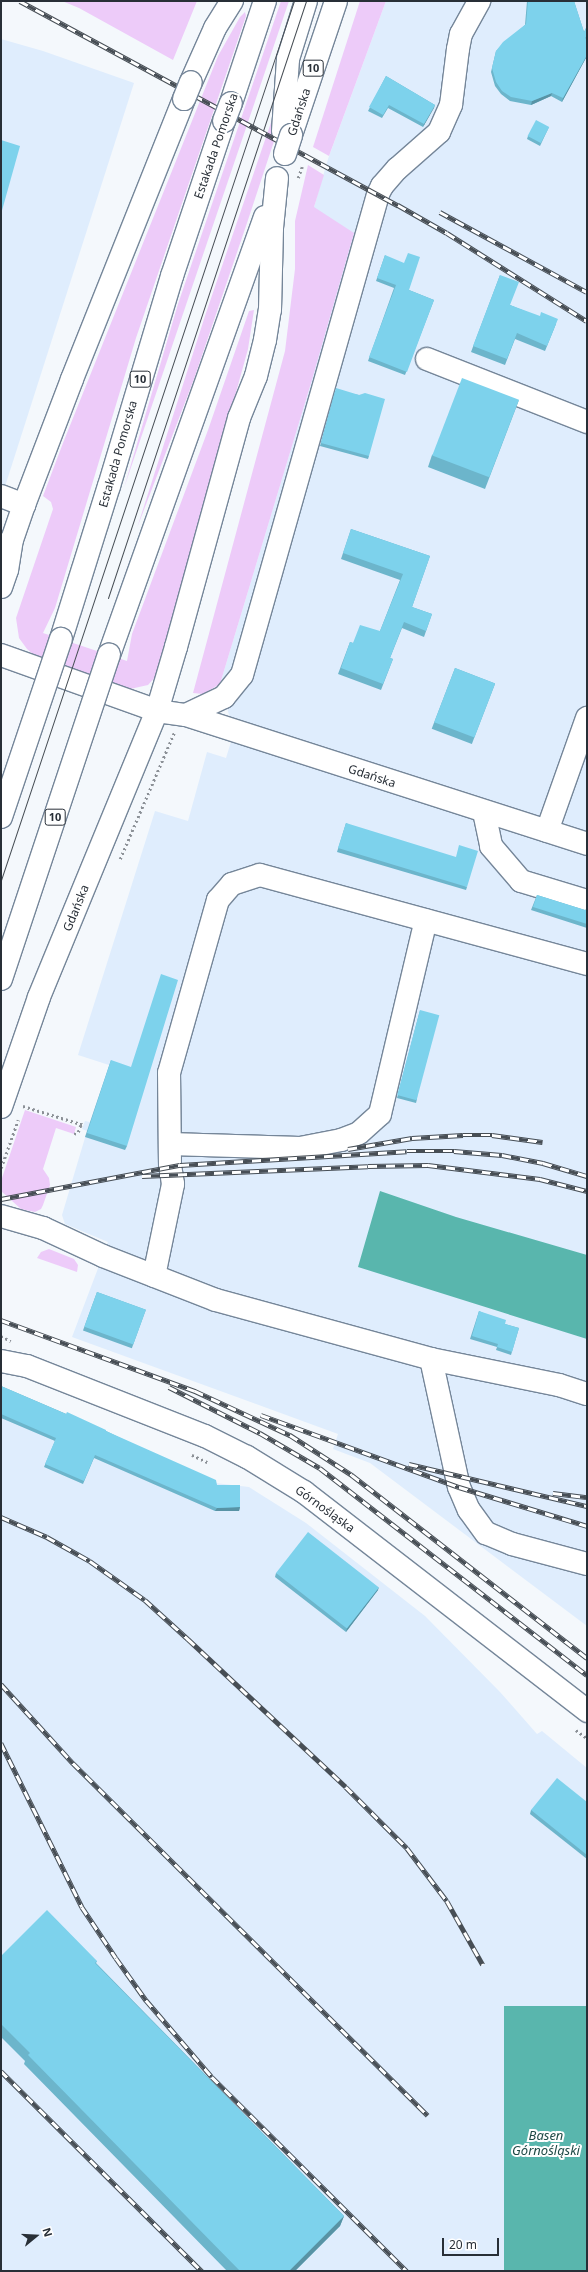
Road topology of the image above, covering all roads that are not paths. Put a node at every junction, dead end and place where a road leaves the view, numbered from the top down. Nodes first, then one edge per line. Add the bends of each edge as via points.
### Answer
1 (232, 1) edge
2 (265, 1) edge
3 (272, 1) edge
4 (306, 1) edge
5 (336, 1) edge
6 (479, 1) edge
7 (249, 50) junction
8 (285, 143) junction
9 (277, 178) junction
10 (427, 359) dead end
11 (587, 422) edge
12 (1, 496) edge
13 (24, 505) junction
14 (1, 587) edge
15 (1, 655) edge
16 (157, 711) junction
17 (186, 715) junction
18 (587, 718) edge
19 (484, 812) junction
20 (1, 817) edge
21 (547, 832) junction
22 (587, 844) edge
23 (587, 901) edge
24 (426, 920) junction
25 (587, 964) edge
26 (1, 979) edge
27 (1, 1106) edge
28 (170, 1144) junction
29 (1, 1216) edge
30 (154, 1276) junction
31 (1, 1346) edge
32 (431, 1359) junction
33 (1, 1361) edge
34 (27, 1366) junction
35 (587, 1394) edge
36 (587, 1564) edge
37 (587, 1710) edge

1 - 13 main road via 215,28 188,90
2 - 7 main road, Estakada Pomorska / 10
3 - 7 main road
4 - 8 main road via 288,59
5 - 8 main road, Gdańska / 10
6 - 17 main road via 462,34 451,105 439,132 397,169 378,194 242,675 224,697
7 - 20 main road, Estakada Pomorska / 10, bridge via 172,276 61,639
8 - 9 main road, Gdańska / 10
9 - 16 main road via 272,228 269,318 265,340 256,376 239,418
9 - 26 main road, 10, bridge via 258,238 109,655
10 - 11 main road
12 - 13 main road
13 - 14 main road via 12,539 7,570
15 - 16 main road, Gdańska
16 - 17 main road, Gdańska
16 - 27 main road, Gdańska via 39,997
17 - 19 main road, Gdańska
18 - 21 main road
19 - 21 main road, Gdańska
19 - 23 main road via 491,846 521,881
21 - 22 main road, Gdańska
24 - 25 main road
24 - 28 main road via 380,1114 359,1133 341,1140 300,1148
24 - 28 main road via 260,875 232,884 218,900 169,1073
28 - 30 main road via 173,1184
29 - 30 main road via 43,1228
30 - 32 main road via 216,1300
31 - 34 main road, Górnośląska
32 - 35 main road
32 - 36 main road via 459,1487 468,1510 486,1533 512,1544
33 - 34 main road, Górnośląska
34 - 37 main road, Górnośląska via 205,1436 253,1460 304,1492

